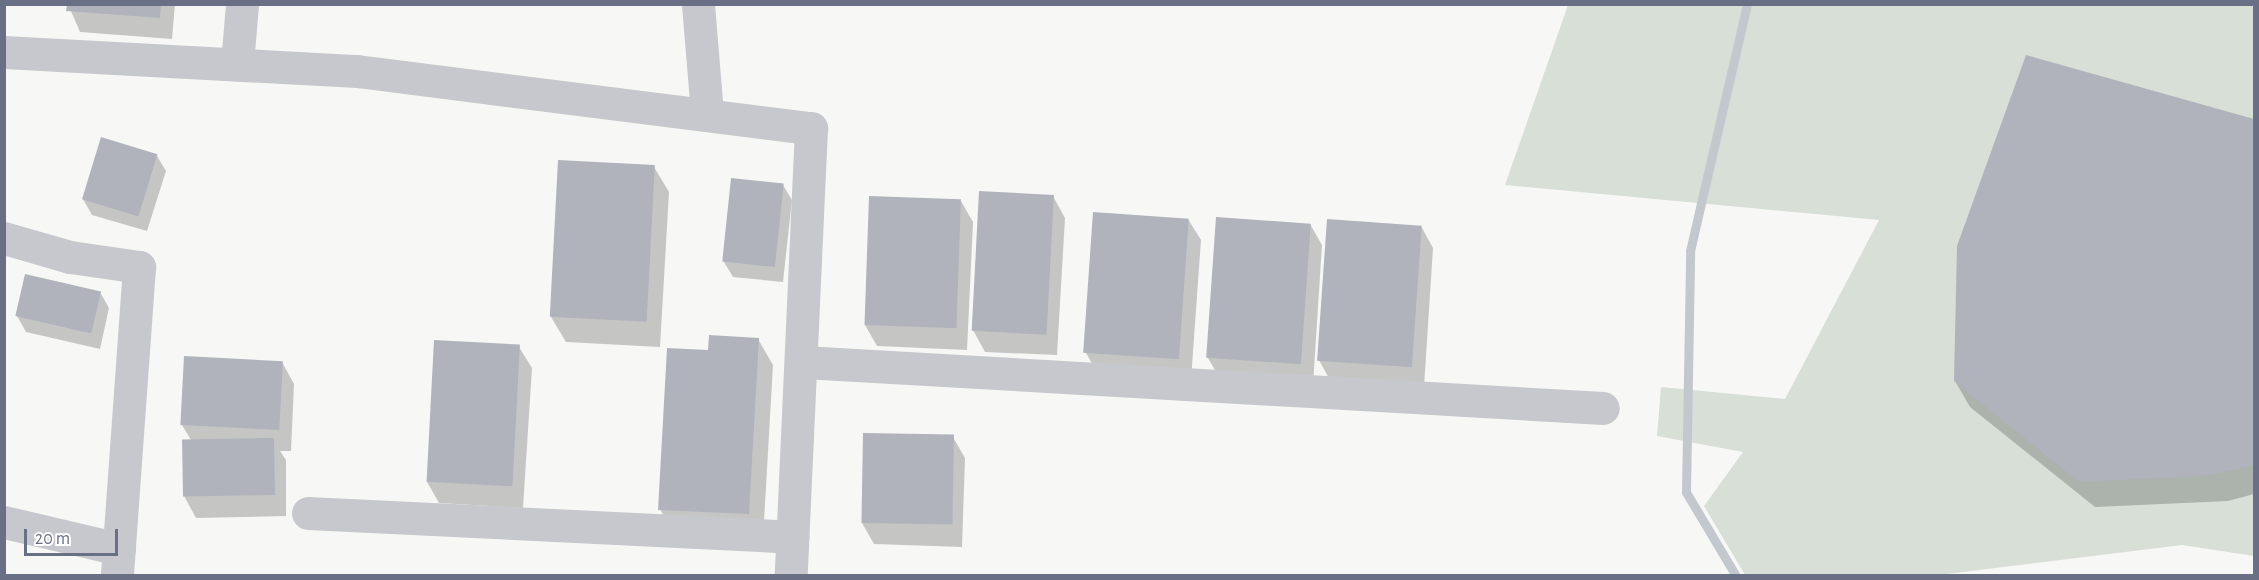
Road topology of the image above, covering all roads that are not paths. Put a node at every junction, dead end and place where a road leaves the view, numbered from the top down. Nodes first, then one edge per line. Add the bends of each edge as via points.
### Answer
1 (242, 4) edge
2 (698, 4) edge
3 (4, 52) edge
4 (237, 64) junction
5 (707, 114) junction
6 (4, 238) edge
7 (803, 362) junction
8 (1603, 408) dead end
9 (308, 513) dead end
10 (4, 522) edge
11 (792, 537) junction
12 (118, 562) edge
13 (791, 576) edge

1 - 4 street
2 - 5 street
3 - 4 street
4 - 5 street via 357,71
5 - 7 street via 812,129
6 - 12 street via 70,257 139,267
7 - 8 street
7 - 11 street
9 - 11 street
10 - 12 street
11 - 13 street

